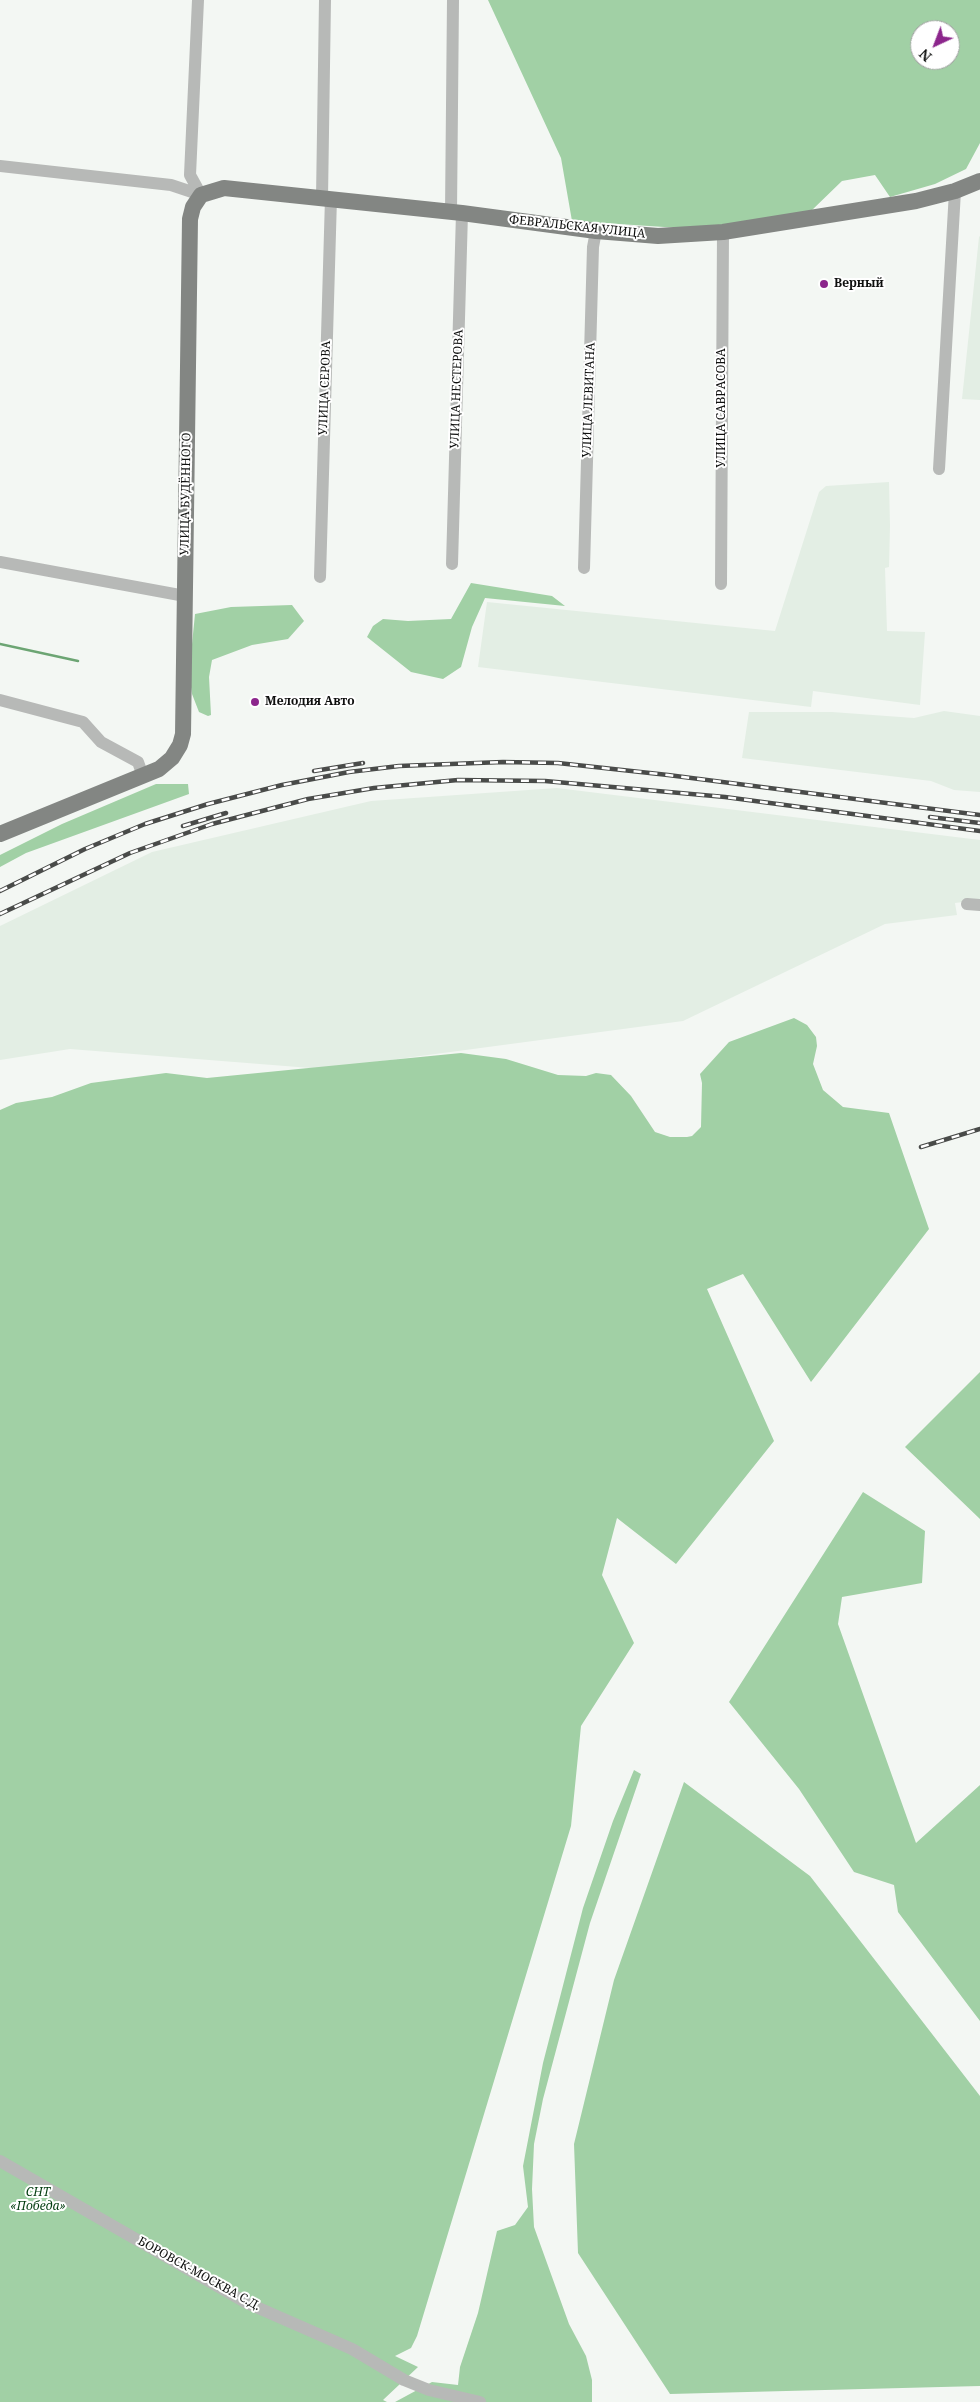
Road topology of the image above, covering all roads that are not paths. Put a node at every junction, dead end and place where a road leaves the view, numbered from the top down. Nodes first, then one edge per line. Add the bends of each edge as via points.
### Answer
1 (198, 0) edge
2 (325, 0) edge
3 (453, 0) edge
4 (0, 166) edge
5 (980, 181) edge
6 (955, 192) junction
7 (200, 196) junction
8 (326, 198) junction
9 (456, 213) junction
10 (596, 231) junction
11 (723, 232) junction
12 (939, 469) dead end
13 (0, 562) edge
14 (452, 564) dead end
15 (584, 568) dead end
16 (320, 577) dead end
17 (721, 584) dead end
18 (185, 596) junction
19 (0, 700) edge
20 (142, 776) junction
21 (0, 834) edge
22 (0, 2161) edge
23 (480, 2402) edge

1 - 7 street via 190,175
2 - 8 street, УЛИЦА СЕРОВА
3 - 9 street, УЛИЦА НЕСТЕРОВА
4 - 7 street via 171,186
5 - 6 main road, ФЕВРАЛЬСКАЯ УЛИЦА
6 - 11 main road, ФЕВРАЛЬСКАЯ УЛИЦА
6 - 12 street
7 - 8 main road, ФЕВРАЛЬСКАЯ УЛИЦА via 224,188
7 - 18 main road, УЛИЦА БУДЁННОГО via 190,219
8 - 9 main road, ФЕВРАЛЬСКАЯ УЛИЦА
8 - 16 street, УЛИЦА СЕРОВА
9 - 10 main road, ФЕВРАЛЬСКАЯ УЛИЦА
9 - 14 street, УЛИЦА НЕСТЕРОВА
10 - 11 main road, ФЕВРАЛЬСКАЯ УЛИЦА via 658,236
10 - 15 street, УЛИЦА ЛЕВИТАНА
11 - 17 street, УЛИЦА САВРАСОВА
13 - 18 street
18 - 20 main road, УЛИЦА БУДЁННОГО via 183,734 169,762
19 - 20 street via 83,722 101,742 138,762
20 - 21 main road, УЛИЦА БУДЁННОГО
22 - 23 street, БОРОВСК-МОСКВА С.Д. via 247,2303 352,2349 404,2380 429,2390

